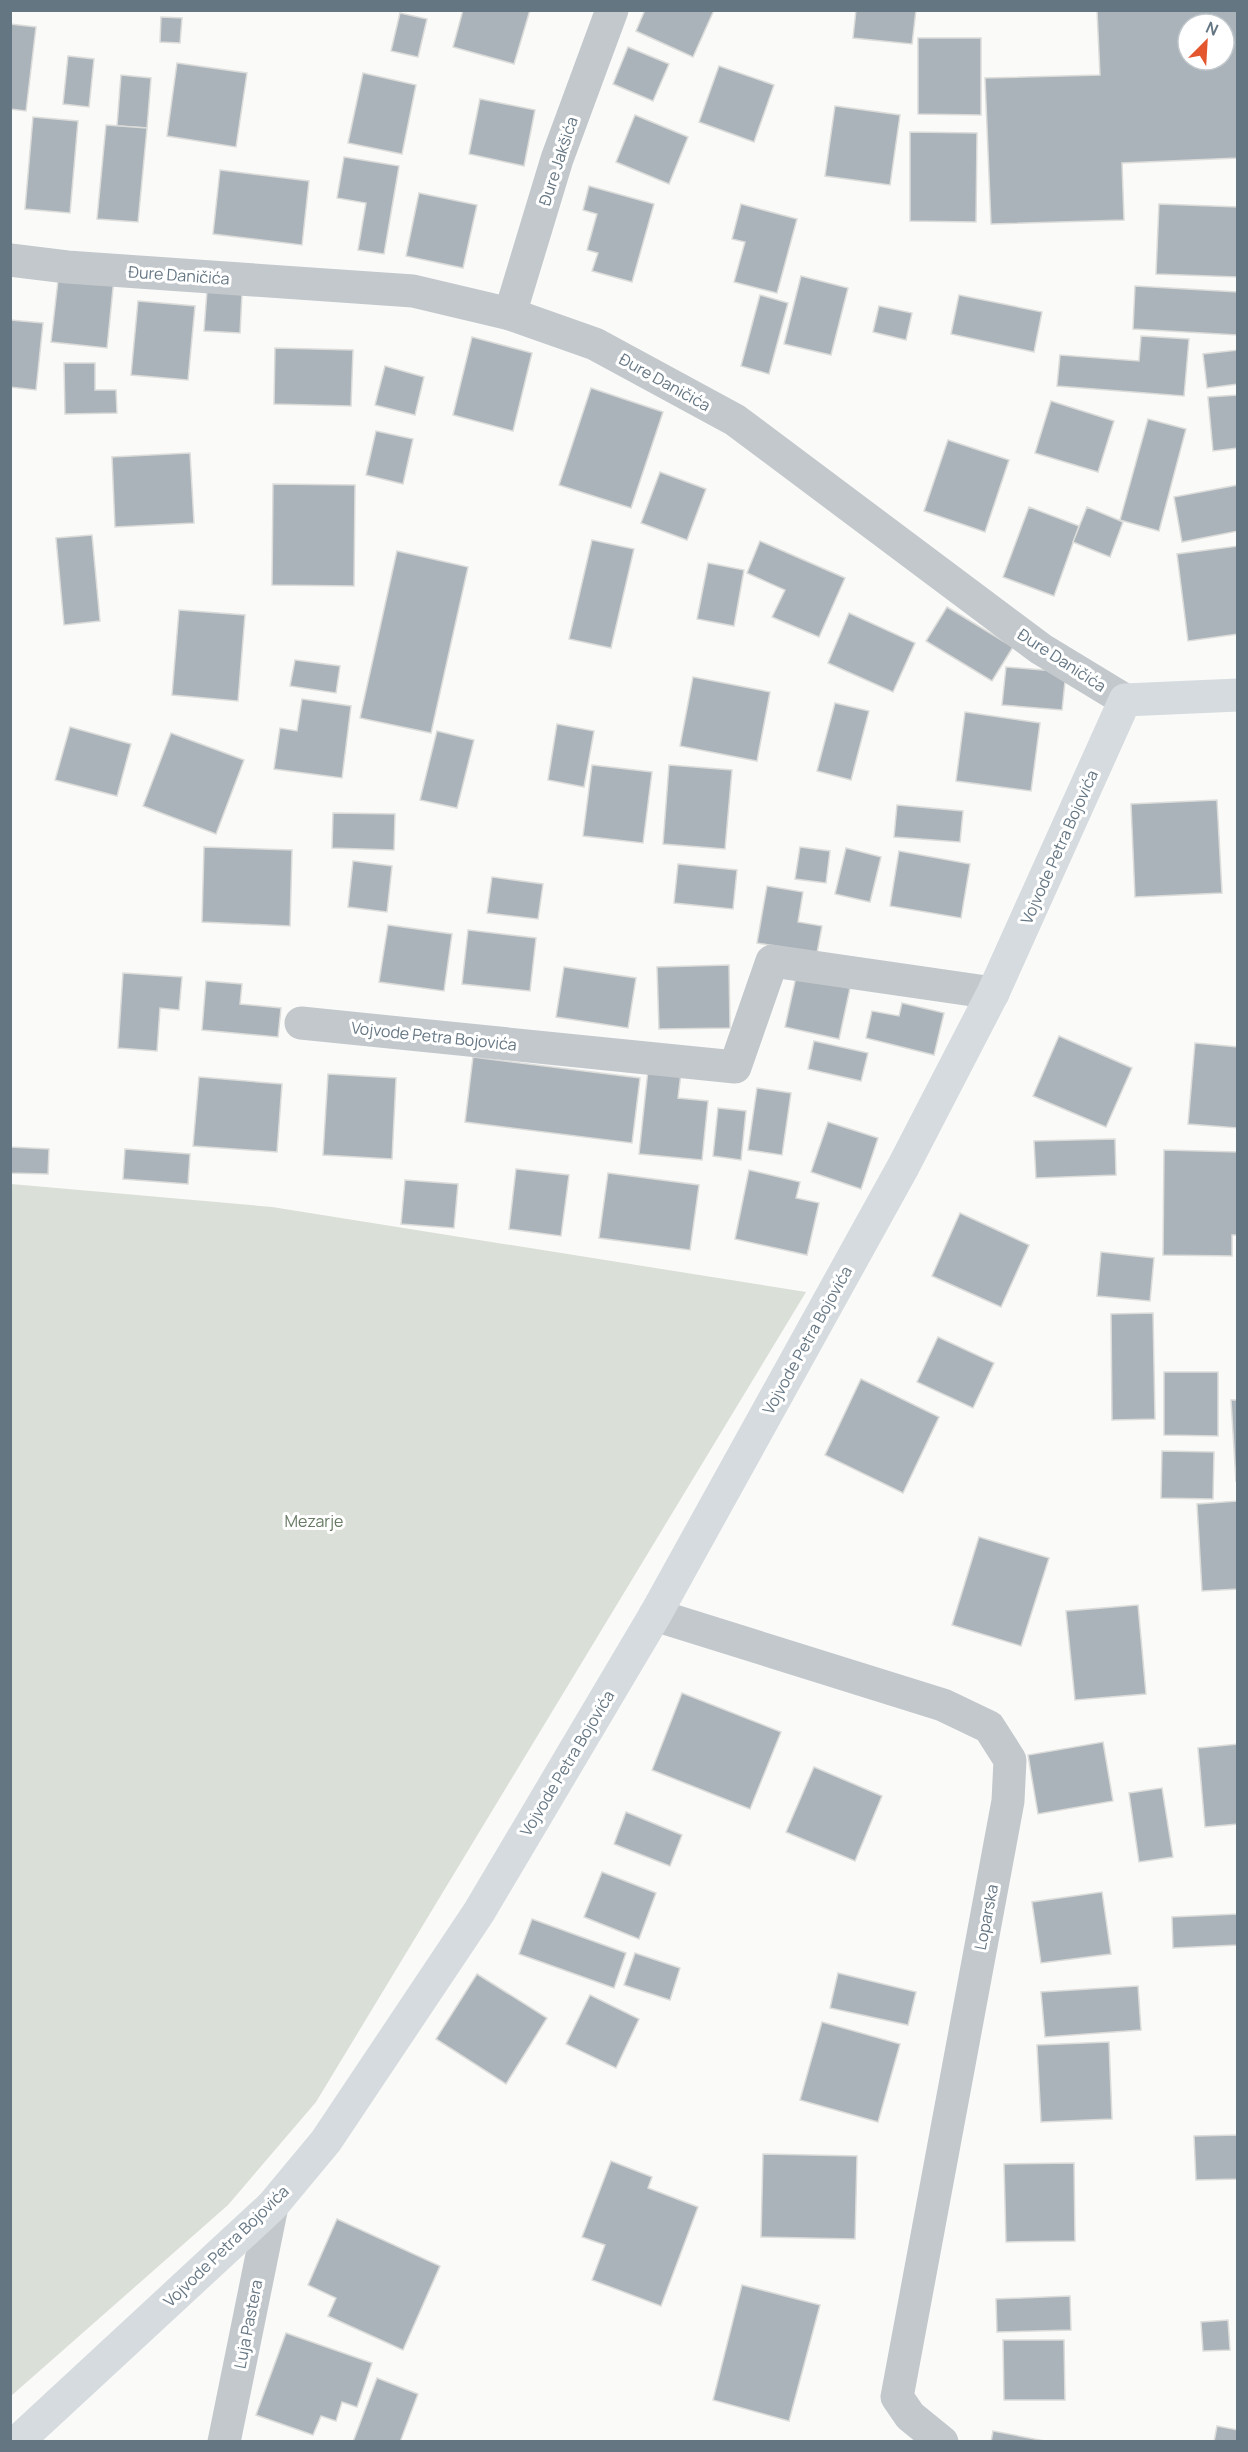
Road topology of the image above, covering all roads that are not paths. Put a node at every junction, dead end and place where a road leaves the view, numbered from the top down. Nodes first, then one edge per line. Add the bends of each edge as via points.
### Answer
1 (612, 10) edge
2 (10, 260) edge
3 (510, 314) junction
4 (1238, 695) edge
5 (1125, 700) junction
6 (993, 993) junction
7 (301, 1023) dead end
8 (655, 1615) junction
9 (272, 2206) junction
10 (17, 2442) edge
11 (224, 2442) edge
12 (942, 2442) edge

1 - 3 street, Đure Jakšića via 557,159
2 - 3 street, Đure Daničića via 413,291
3 - 5 street, Đure Daničića via 595,344 735,420 1041,650
4 - 5 street, Đure Daničića
5 - 6 street, Vojvode Petra Bojovića
6 - 7 street, Vojvode Petra Bojovića via 772,961 735,1067
6 - 8 street, Vojvode Petra Bojovića via 903,1167
8 - 9 street, Vojvode Petra Bojovića via 478,1912 326,2141
8 - 12 street, Loparska via 943,1705 989,1727 1010,1760 1008,1801 897,2397 910,2416
9 - 10 street, Vojvode Petra Bojovića
9 - 11 street, Luja Pastera

